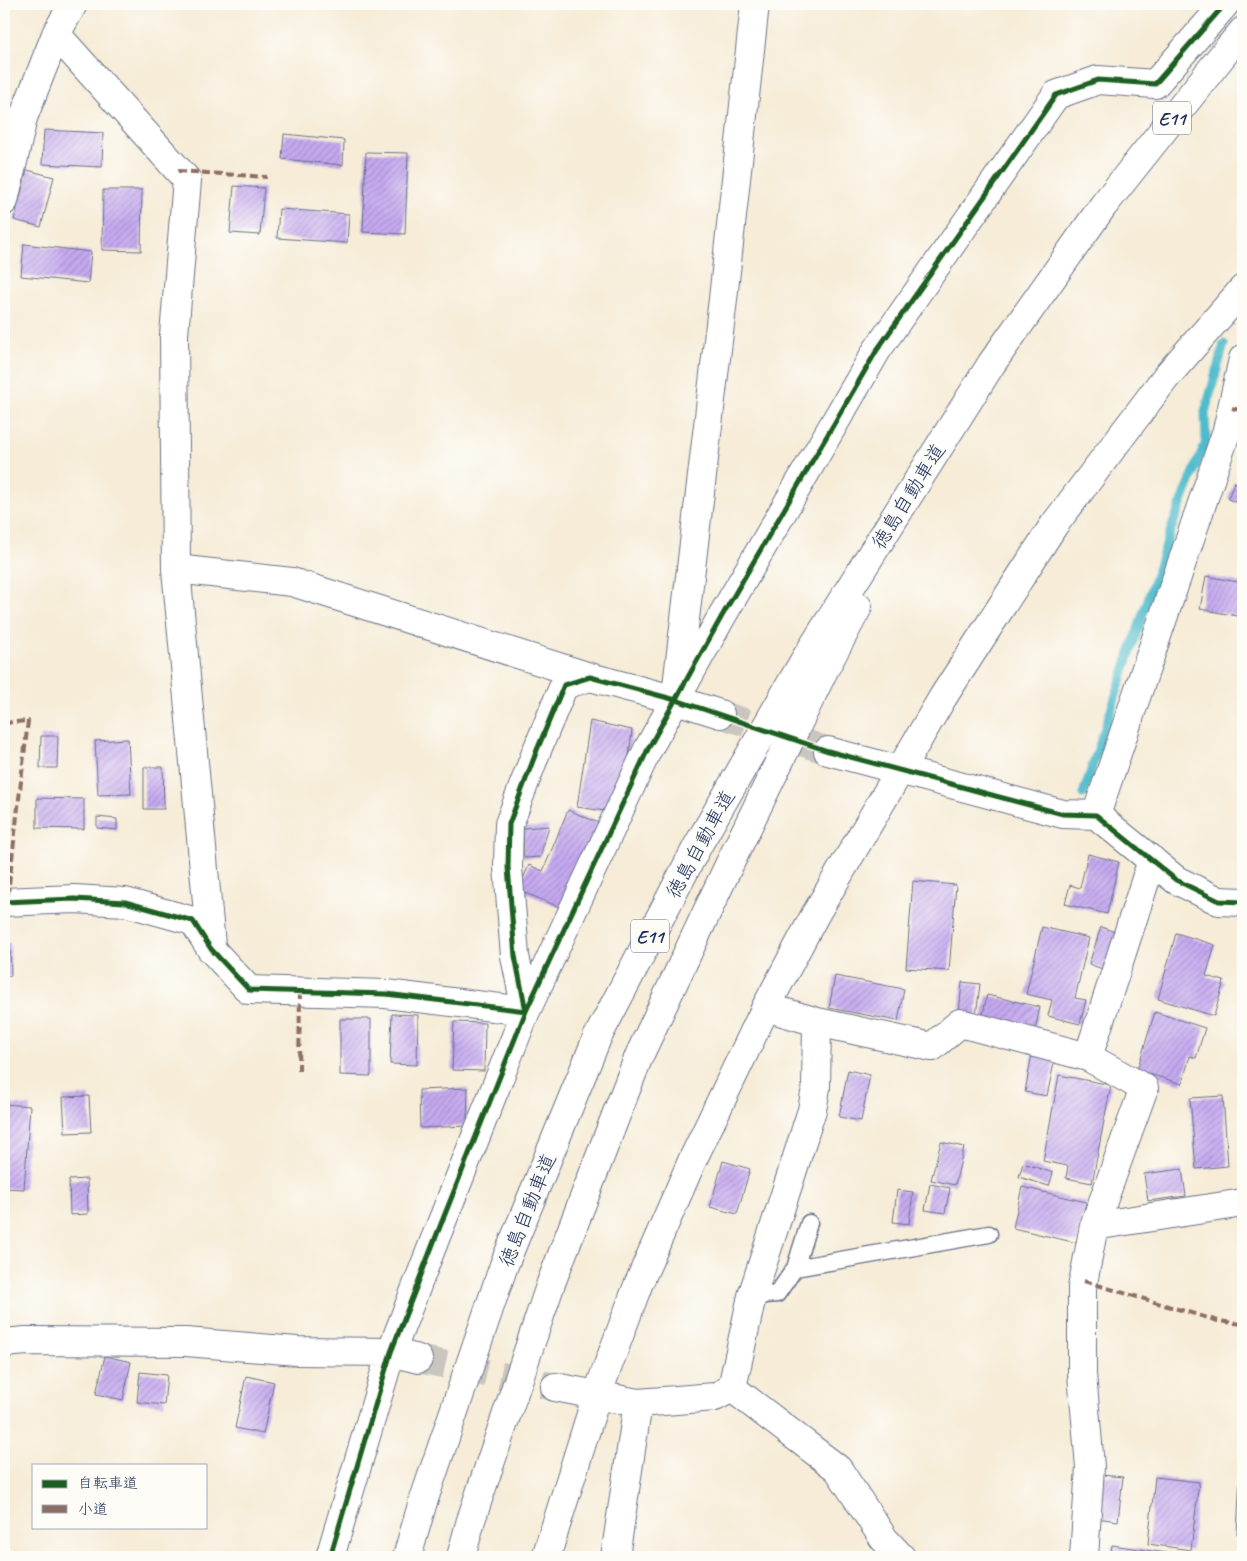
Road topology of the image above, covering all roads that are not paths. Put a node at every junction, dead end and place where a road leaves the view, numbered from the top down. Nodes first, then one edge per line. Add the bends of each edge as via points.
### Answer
1 (73, 4) edge
2 (755, 4) edge
3 (1225, 4) edge
4 (1243, 31) edge
5 (56, 34) junction
6 (4, 201) edge
7 (1243, 289) edge
8 (1243, 359) edge
9 (992, 363) junction
10 (176, 569) junction
11 (590, 677) junction
12 (676, 700) junction
13 (720, 714) tunnel mouth
14 (828, 751) tunnel mouth
15 (901, 770) junction
16 (1096, 815) junction
17 (1152, 860) junction
18 (4, 902) edge
19 (1243, 902) edge
20 (211, 949) junction
21 (766, 1007) junction
22 (526, 1011) junction
23 (817, 1022) junction
24 (1088, 1057) junction
25 (1243, 1203) edge
26 (809, 1223) dead end
27 (1094, 1226) junction
28 (990, 1234) dead end
29 (796, 1268) junction
30 (752, 1296) junction
31 (4, 1342) edge
32 (391, 1352) junction
33 (418, 1359) tunnel mouth
34 (555, 1387) tunnel mouth
35 (732, 1388) junction
36 (597, 1395) junction
37 (638, 1403) junction
38 (330, 1557) edge
39 (407, 1557) edge
40 (461, 1557) edge
41 (546, 1557) edge
42 (615, 1557) edge
43 (901, 1557) edge
44 (1084, 1557) edge

1 - 5 main road
2 - 12 main road
3 - 12 main road via 1155,84 1098,80 1056,95 878,350
4 - 9 main road, 徳島自動車道 / E11 via 1102,206
5 - 6 main road via 23,118
5 - 10 main road via 186,180 174,335
7 - 15 main road via 1166,377 1054,525 943,697
8 - 16 main road via 1227,430
9 - 39 main road, 徳島自動車道 / E11 via 804,660 698,845 596,1038 504,1265
9 - 40 main road, 徳島自動車道 / E11 via 824,670 639,1056 551,1283
10 - 11 main road via 292,582
10 - 20 main road
11 - 12 main road
11 - 22 main road via 564,685 509,824 508,867 515,956
12 - 13 main road
12 - 22 main road via 648,749
14 - 15 main road
15 - 16 main road via 1063,814
15 - 21 main road via 815,915
16 - 17 main road
17 - 19 main road via 1176,880 1219,901
17 - 24 main road
18 - 20 main road via 74,899 126,902 193,921
20 - 22 main road via 249,990 386,994
21 - 23 main road
21 - 36 main road via 692,1161 638,1285
22 - 32 main road
23 - 24 main road via 932,1047 960,1023
23 - 30 main road via 816,1088 812,1110
24 - 27 main road via 1144,1088
25 - 27 main road
26 - 29 lane
27 - 44 main road via 1082,1288 1082,1374 1090,1467
28 - 29 lane
29 - 30 lane via 777,1294
30 - 35 main road
31 - 32 main road via 186,1342 297,1351
32 - 33 main road
32 - 38 main road
34 - 36 main road
35 - 37 main road via 715,1397
35 - 43 main road via 838,1469 884,1539
36 - 37 main road
36 - 41 main road
37 - 42 main road

